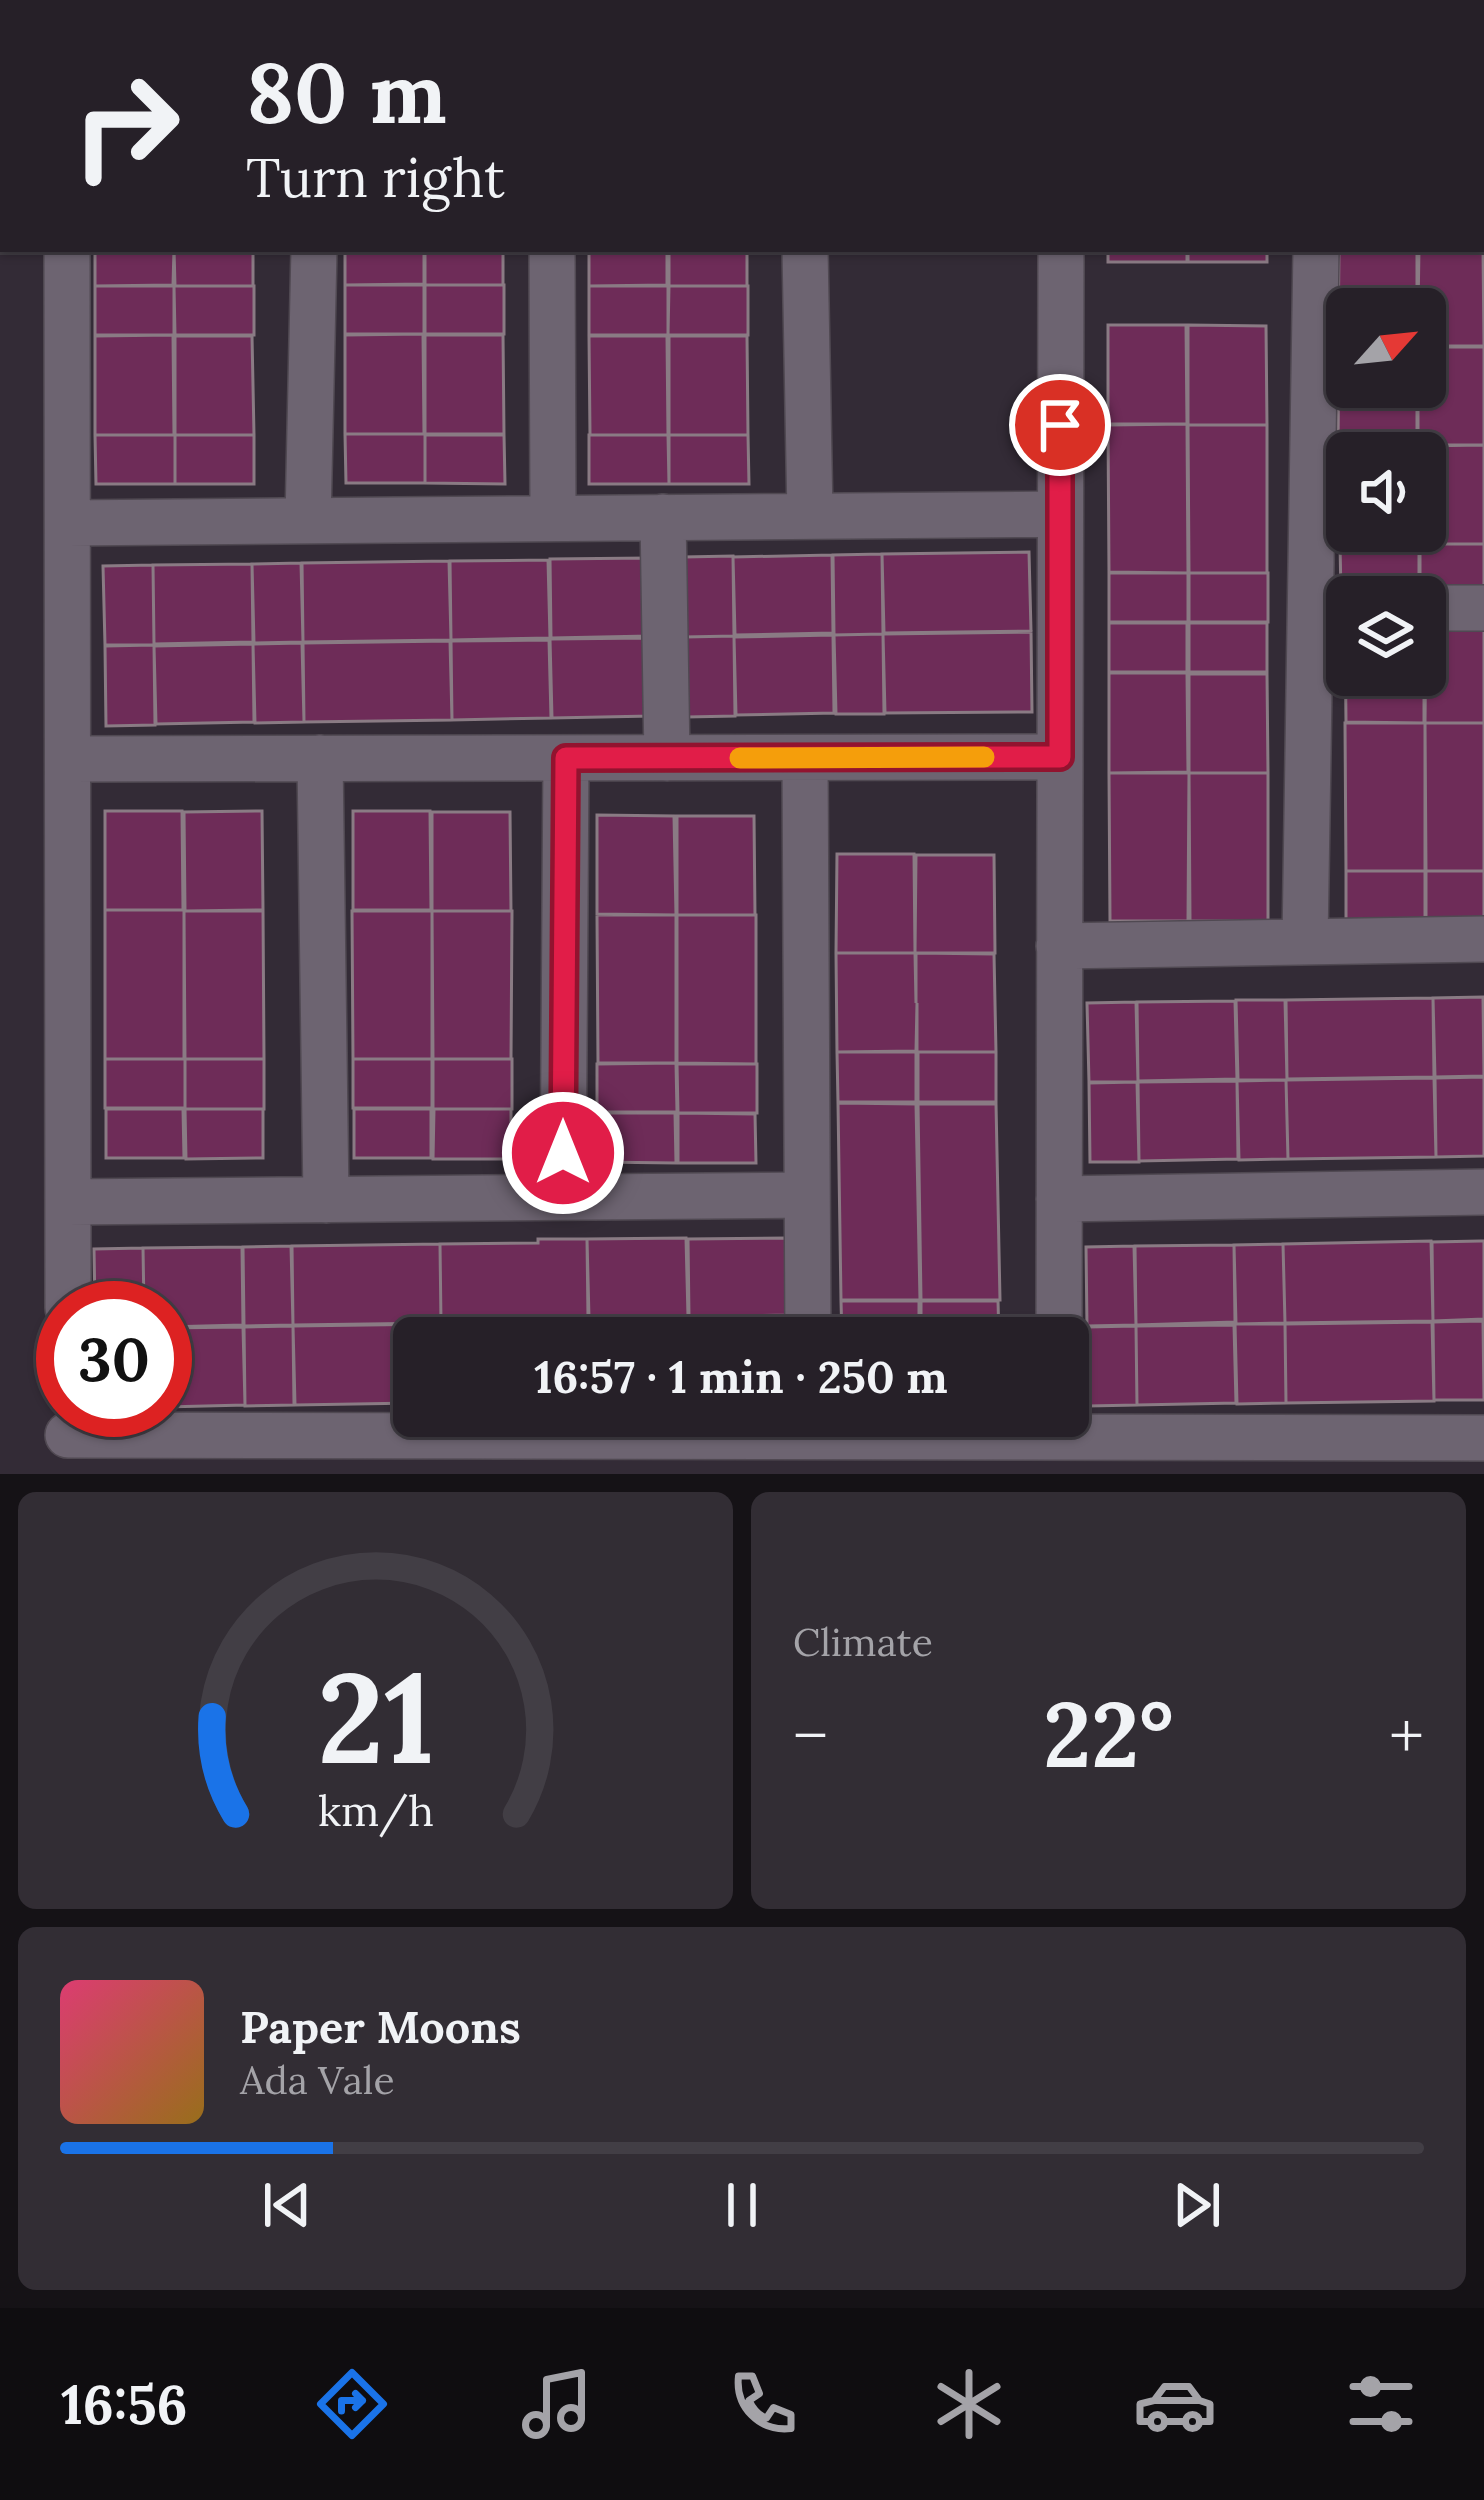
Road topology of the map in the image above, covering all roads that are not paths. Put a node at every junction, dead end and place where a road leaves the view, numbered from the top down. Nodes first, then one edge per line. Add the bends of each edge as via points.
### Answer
1 (68, 252) edge
2 (314, 252) edge
3 (552, 252) edge
4 (805, 252) edge
5 (1061, 252) edge
6 (1316, 252) edge
7 (1060, 514) junction
8 (810, 516) junction
9 (662, 517) junction
10 (553, 518) junction
11 (308, 520) junction
12 (68, 523) junction
13 (1328, 576) edge
14 (1446, 608) edge
15 (1484, 608) edge
16 (1326, 650) edge
17 (1060, 757) junction
18 (320, 758) junction
19 (566, 758) junction
20 (667, 758) junction
21 (805, 758) junction
22 (68, 759) junction
23 (1484, 939) edge
24 (1305, 942) junction
25 (1059, 946) junction
26 (1484, 1192) edge
27 (808, 1195) junction
28 (563, 1197) junction
29 (1059, 1199) junction
30 (326, 1200) junction
31 (68, 1202) junction
32 (68, 1281) edge
33 (808, 1317) edge
34 (1059, 1317) edge
35 (1089, 1428) edge
36 (393, 1434) edge
37 (1484, 1438) edge
38 (68, 1440) edge

1 - 12 street
2 - 11 street
3 - 10 street
4 - 8 street
5 - 7 street
6 - 13 street
7 - 8 street
7 - 17 street
8 - 9 street
9 - 10 street
9 - 20 street
10 - 11 street
11 - 12 street
12 - 22 street
14 - 15 street
16 - 24 street
17 - 21 street
17 - 25 street
18 - 19 street
18 - 22 street
18 - 30 street
19 - 20 street
19 - 28 street
20 - 21 street
21 - 27 street
22 - 31 street
23 - 24 street
24 - 25 street
25 - 29 street
26 - 29 street
27 - 28 street
27 - 33 street
28 - 30 street
29 - 34 street
30 - 31 street
31 - 32 street
35 - 37 street
36 - 38 street

